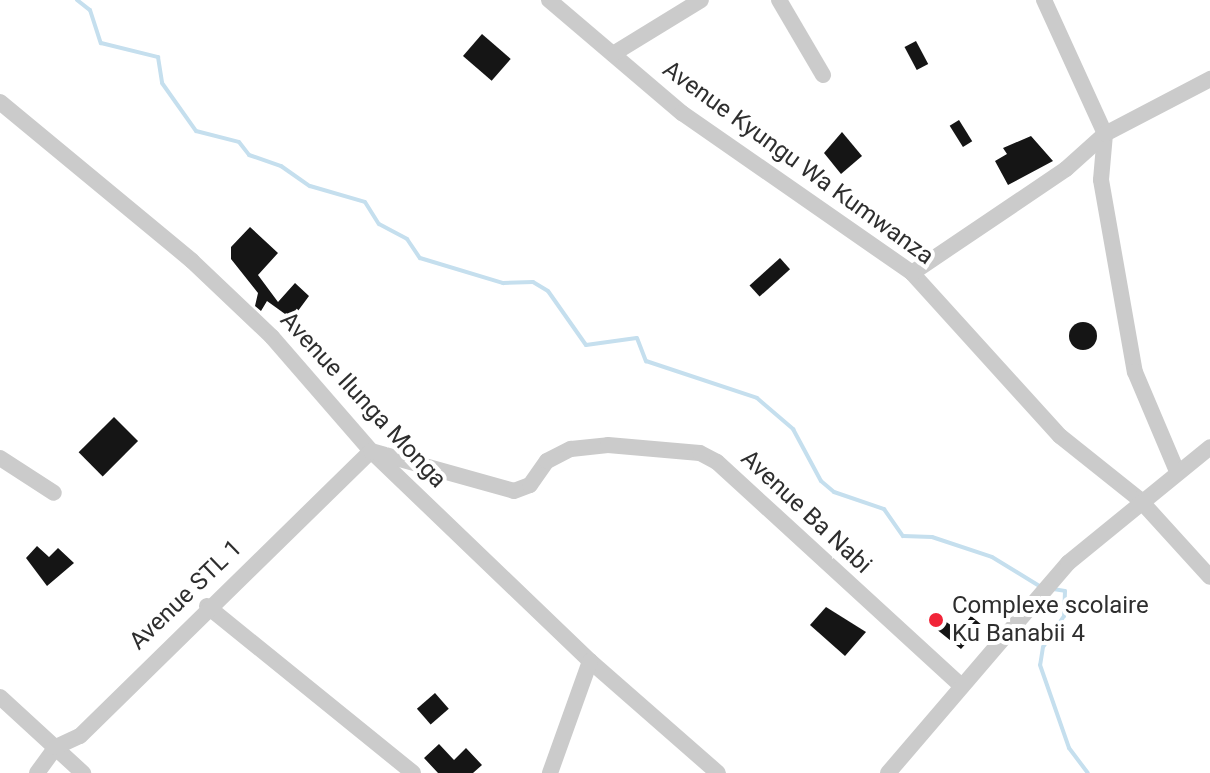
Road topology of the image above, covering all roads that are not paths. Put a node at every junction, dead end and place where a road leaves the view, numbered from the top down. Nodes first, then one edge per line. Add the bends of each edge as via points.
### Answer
1 (549, 0) edge
2 (701, 0) edge
3 (779, 0) edge
4 (1044, 0) edge
5 (613, 54) junction
6 (823, 75) dead end
7 (1210, 79) edge
8 (0, 102) edge
9 (1105, 134) junction
10 (912, 273) junction
11 (1210, 447) edge
12 (371, 451) junction
13 (0, 458) edge
14 (1176, 469) junction
15 (54, 493) dead end
16 (1139, 499) junction
17 (1210, 577) edge
18 (207, 606) junction
19 (566, 638) junction
20 (590, 661) junction
21 (582, 682) junction
22 (959, 684) junction
23 (0, 697) edge
24 (56, 747) junction
25 (37, 773) edge
26 (83, 773) edge
27 (413, 773) edge
28 (550, 773) edge
29 (718, 773) edge
30 (888, 773) edge

1 - 5 street, Avenue Kyungu Wa Kumwanza
2 - 5 street
3 - 6 street
4 - 9 street
5 - 10 street, Avenue Kyungu Wa Kumwanza via 720,141
7 - 9 street
8 - 12 street, Avenue Ilunga Monga via 192,261 272,337
9 - 10 street via 1066,169
9 - 14 street via 1101,180 1135,372
10 - 16 street, Avenue Kyungu Wa Kumwanza via 1060,436
11 - 14 street
12 - 18 street, Avenue STL 1
12 - 19 street, Avenue Ilunga Monga
12 - 22 street, Avenue Ba Nabi via 514,491 530,485 547,461 571,449 608,445 700,453 717,462
13 - 15 street
14 - 16 street
16 - 17 street, Avenue Kyungu Wa Kumwanza
16 - 22 street via 1030,602
18 - 24 street, Avenue STL 1 via 80,736
18 - 27 street
19 - 20 street, Avenue Ilunga Monga
19 - 21 street
20 - 21 street
20 - 29 street, Avenue Ilunga Monga
21 - 28 street
22 - 30 street
23 - 24 street
24 - 25 street, Avenue STL 1
24 - 26 street

